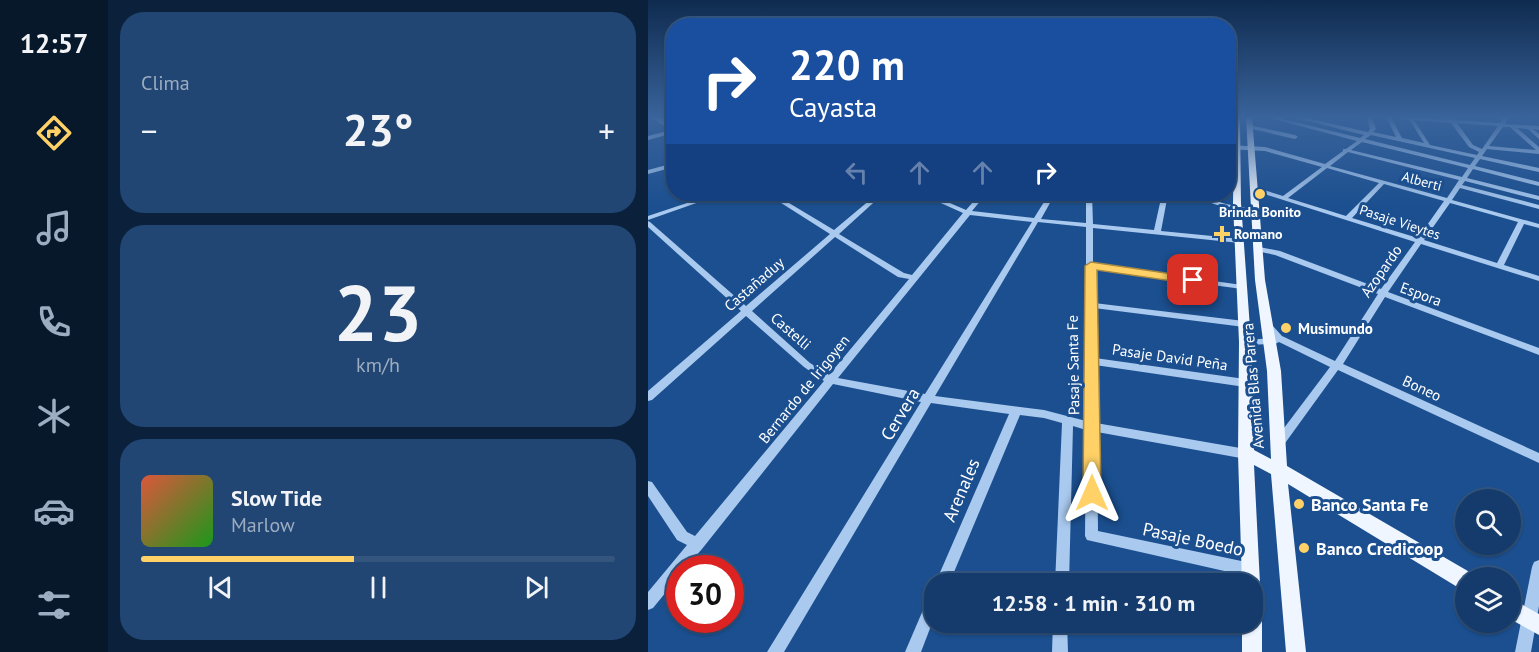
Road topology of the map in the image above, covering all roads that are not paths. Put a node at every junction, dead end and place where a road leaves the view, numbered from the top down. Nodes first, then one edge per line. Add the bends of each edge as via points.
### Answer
1 (1251, 147) edge
2 (1253, 147) edge
3 (1349, 147) edge
4 (1390, 147) edge
5 (1434, 147) edge
6 (1474, 147) edge
7 (1485, 147) edge
8 (1345, 150) junction
9 (1539, 151) edge
10 (1482, 152) junction
11 (1326, 166) junction
12 (666, 167) edge
13 (1472, 167) junction
14 (1539, 170) edge
15 (648, 172) edge
16 (1383, 182) junction
17 (1461, 183) junction
18 (1236, 184) edge
19 (1539, 184) edge
20 (1254, 189) junction
21 (1285, 198) junction
22 (1539, 198) edge
23 (1449, 200) junction
24 (698, 201) edge
25 (781, 201) edge
26 (872, 201) edge
27 (941, 201) edge
28 (977, 201) edge
29 (1048, 201) edge
30 (1089, 201) edge
31 (1164, 201) edge
32 (1211, 201) edge
33 (1539, 207) edge
34 (1238, 209) junction
35 (1257, 212) junction
36 (968, 213) junction
37 (648, 218) edge
38 (1348, 218) junction
39 (1037, 220) junction
40 (1522, 221) junction
41 (648, 223) edge
42 (1090, 225) junction
43 (1539, 226) edge
44 (1157, 232) junction
45 (833, 234) junction
46 (1240, 241) junction
47 (1420, 241) junction
48 (1259, 249) junction
49 (1091, 266) junction
50 (1500, 267) junction
51 (913, 278) junction
52 (1539, 279) edge
53 (1242, 287) junction
54 (1382, 294) junction
55 (1090, 304) junction
56 (746, 311) junction
57 (1244, 324) junction
58 (1270, 334) junction
59 (1245, 342) junction
60 (1292, 345) junction
61 (1539, 352) edge
62 (1091, 361) junction
63 (1337, 365) junction
64 (830, 380) junction
65 (1245, 383) junction
66 (648, 397) edge
67 (928, 399) junction
68 (1016, 411) junction
69 (1068, 422) junction
70 (1092, 427) junction
71 (1279, 443) junction
72 (1246, 454) junction
73 (1539, 458) edge
74 (1279, 470) junction
75 (648, 486) edge
76 (1092, 536) joint
77 (697, 544) junction
78 (1539, 567) edge
79 (947, 573) edge
80 (1062, 573) edge
81 (1235, 573) edge
82 (1251, 573) edge
83 (1455, 574) edge
84 (648, 603) edge
85 (1521, 614) edge
86 (1534, 622) edge
87 (924, 625) edge
88 (1060, 633) edge
89 (1252, 633) edge
90 (775, 652) edge
91 (913, 652) edge
92 (1060, 652) edge
93 (1252, 652) edge
94 (1296, 652) edge
95 (1523, 652) edge

1 - 20 main road, Avenida Blas Parera
2 - 11 street, Alberti
3 - 8 street
4 - 13 street
5 - 10 street
6 - 10 street
7 - 10 street, Azopardo
8 - 11 street
8 - 17 street
9 - 10 street
10 - 13 street, Azopardo
10 - 14 street
11 - 16 street, Alberti
11 - 21 street
12 - 15 street
13 - 17 street, Azopardo
13 - 19 street
16 - 23 street, Alberti
16 - 38 street
17 - 22 street
17 - 23 street, Azopardo
17 - 33 street
18 - 34 main road, Avenida Blas Parera
20 - 21 street, Pasaje Vieytes
20 - 35 main road, Avenida Blas Parera
21 - 38 street, Pasaje Vieytes
23 - 40 street, Alberti
23 - 47 street, Azopardo
24 - 37 street
25 - 45 street
26 - 45 street, Castañaduy
27 - 36 street
28 - 36 street, Bernardo de Irigoyen
29 - 39 street, Cervera
30 - 42 street, Pasaje Santa Fe
31 - 44 street
32 - 34 street
34 - 35 street
34 - 46 main road, Avenida Blas Parera
35 - 48 main road, Avenida Blas Parera
36 - 39 street
36 - 51 street, Bernardo de Irigoyen
38 - 47 street, Pasaje Vieytes
39 - 42 street
39 - 67 street, Cervera
40 - 43 street, Alberti
40 - 50 street
41 - 56 street, Castelli
42 - 44 street
42 - 49 street, Pasaje Santa Fe
44 - 46 street
45 - 51 street via 901,275
45 - 56 street, Castañaduy
46 - 53 main road, Avenida Blas Parera
47 - 50 street, Pasaje Vieytes
47 - 54 street, Azopardo
48 - 54 street, Espora
48 - 58 main road, Avenida Blas Parera via 1261,289
49 - 53 street
49 - 55 street, Pasaje Santa Fe
50 - 52 street, Pasaje Vieytes
51 - 64 street, Bernardo de Irigoyen
53 - 57 main road, Avenida Blas Parera
54 - 61 street, Espora
54 - 63 street, Azopardo
55 - 57 street
55 - 62 street, Pasaje Santa Fe
56 - 64 street, Castelli via 807,365
56 - 66 street, Castañaduy
57 - 59 main road, Avenida Blas Parera
58 - 59 street, Boneo
58 - 60 street, Boneo
58 - 60 street, Boneo
58 - 71 main road, Avenida Blas Parera
59 - 65 main road, Avenida Blas Parera
60 - 63 street, Boneo
62 - 65 street, Pasaje David Peña
62 - 70 street, Pasaje Santa Fe
63 - 71 street, Azopardo
63 - 73 street, Boneo
64 - 67 street, Castelli
64 - 77 street, Bernardo de Irigoyen
65 - 72 main road, Avenida Blas Parera
67 - 68 street, Castelli
67 - 90 street, Cervera
68 - 69 street, Castelli
68 - 79 street, Arenales
69 - 70 street, Castelli
69 - 80 street, Pasaje Santa Fe
70 - 72 street, Castelli
70 - 76 street, Pasaje Santa Fe
71 - 74 main road, Avenida Blas Parera
72 - 74 main road
72 - 82 main road, Avenida Blas Parera
74 - 83 main road
74 - 94 main road, Avenida Blas Parera
75 - 77 street via 682,536
76 - 81 street, Pasaje Boedo
77 - 84 street, Bernardo de Irigoyen
78 - 86 street
85 - 86 main road
86 - 95 street
87 - 91 street
88 - 92 street
89 - 93 main road

